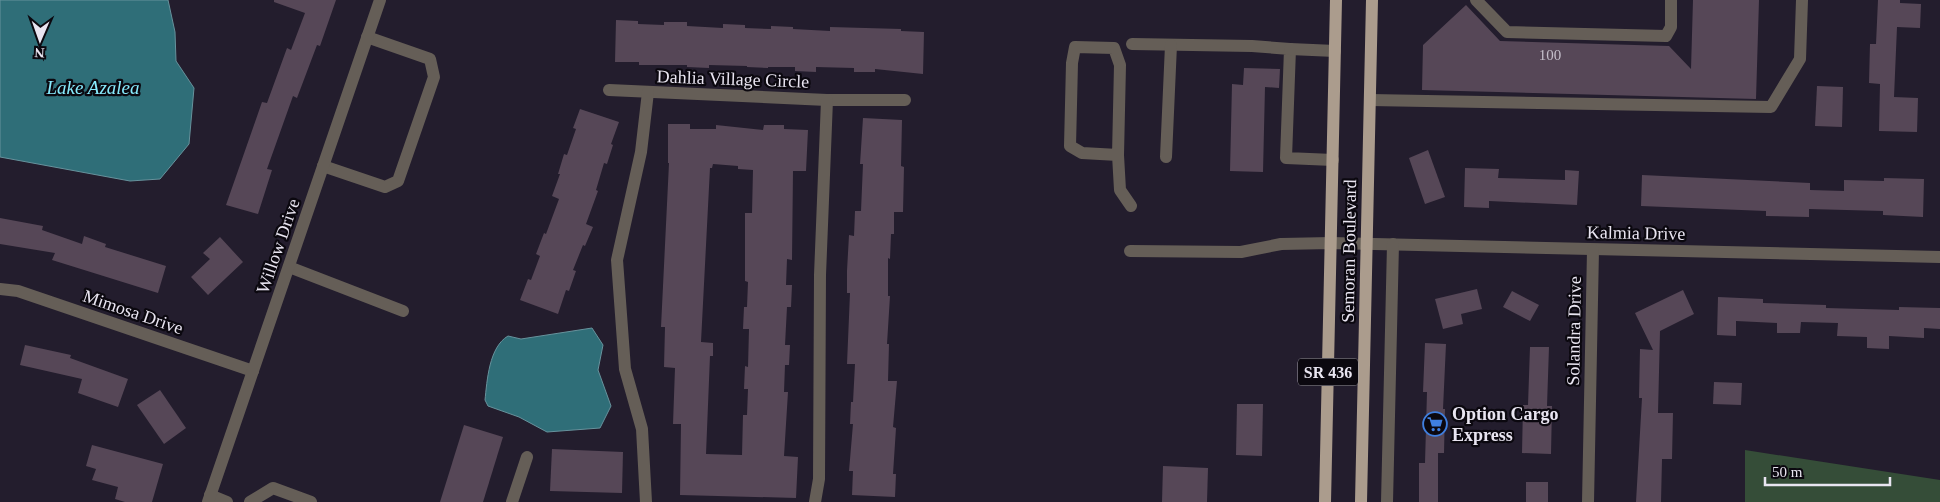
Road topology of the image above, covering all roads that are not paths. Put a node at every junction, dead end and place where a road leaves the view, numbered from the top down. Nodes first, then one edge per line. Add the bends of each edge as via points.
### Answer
1 (380, 0) edge
2 (1336, 0) edge
3 (1372, 0) edge
4 (1476, 0) edge
5 (1672, 0) edge
6 (1802, 0) edge
7 (367, 37) junction
8 (1132, 44) dead end
9 (1171, 45) junction
10 (1290, 49) junction
11 (1335, 51) junction
12 (609, 90) dead end
13 (648, 92) junction
14 (827, 100) junction
15 (905, 100) dead end
16 (1370, 100) junction
17 (1118, 155) junction
18 (1166, 157) dead end
19 (1333, 160) junction
20 (323, 166) junction
21 (1131, 206) dead end
22 (1331, 242) junction
23 (1367, 244) junction
24 (1393, 244) junction
25 (1593, 250) junction
26 (1130, 251) dead end
27 (1940, 257) edge
28 (289, 267) junction
29 (0, 289) edge
30 (403, 311) dead end
31 (253, 371) junction
32 (527, 456) dead end
33 (209, 499) edge
34 (227, 502) edge
35 (250, 502) edge
36 (311, 502) edge
37 (512, 502) edge
38 (646, 502) edge
39 (815, 502) edge
40 (1325, 502) edge
41 (1361, 502) edge
42 (1387, 502) edge
43 (1588, 502) edge

1 - 7 street, Willow Drive
2 - 11 main road, Semoran Boulevard / SR 436
3 - 16 main road, Semoran Boulevard / SR 436
4 - 5 street via 1508,32 1666,36 1671,27
6 - 16 street via 1800,59 1771,108
7 - 20 street, Willow Drive
7 - 20 street via 430,59 434,77 398,180 385,187
8 - 9 street
9 - 10 street
9 - 18 street
10 - 11 street
10 - 19 street via 1286,158
11 - 19 main road, Semoran Boulevard / SR 436
12 - 13 street
13 - 14 street, Dahlia Village Circle
13 - 38 street, Dahlia Village Circle via 641,152 617,260 625,369 642,429
14 - 15 street
14 - 39 street, Dahlia Village Circle via 820,275 819,479
16 - 23 main road, Semoran Boulevard / SR 436
17 - 17 street via 1120,65 1114,48 1075,47 1070,146 1082,152
17 - 21 street via 1120,190
19 - 22 main road, Semoran Boulevard / SR 436
20 - 28 street, Willow Drive
22 - 23 street, Kalmia Drive
22 - 26 street, Kalmia Drive via 1281,244 1242,252
22 - 40 main road, Semoran Boulevard / SR 436
23 - 24 street, Kalmia Drive
23 - 41 main road, Semoran Boulevard / SR 436
24 - 25 street, Kalmia Drive
24 - 42 street
25 - 27 street, Kalmia Drive
25 - 43 street, Solandra Drive
28 - 30 street
28 - 31 street, Willow Drive
29 - 31 street, Mimosa Drive via 18,291
31 - 33 street, Willow Drive
32 - 37 street
33 - 34 street
35 - 36 street via 273,488

